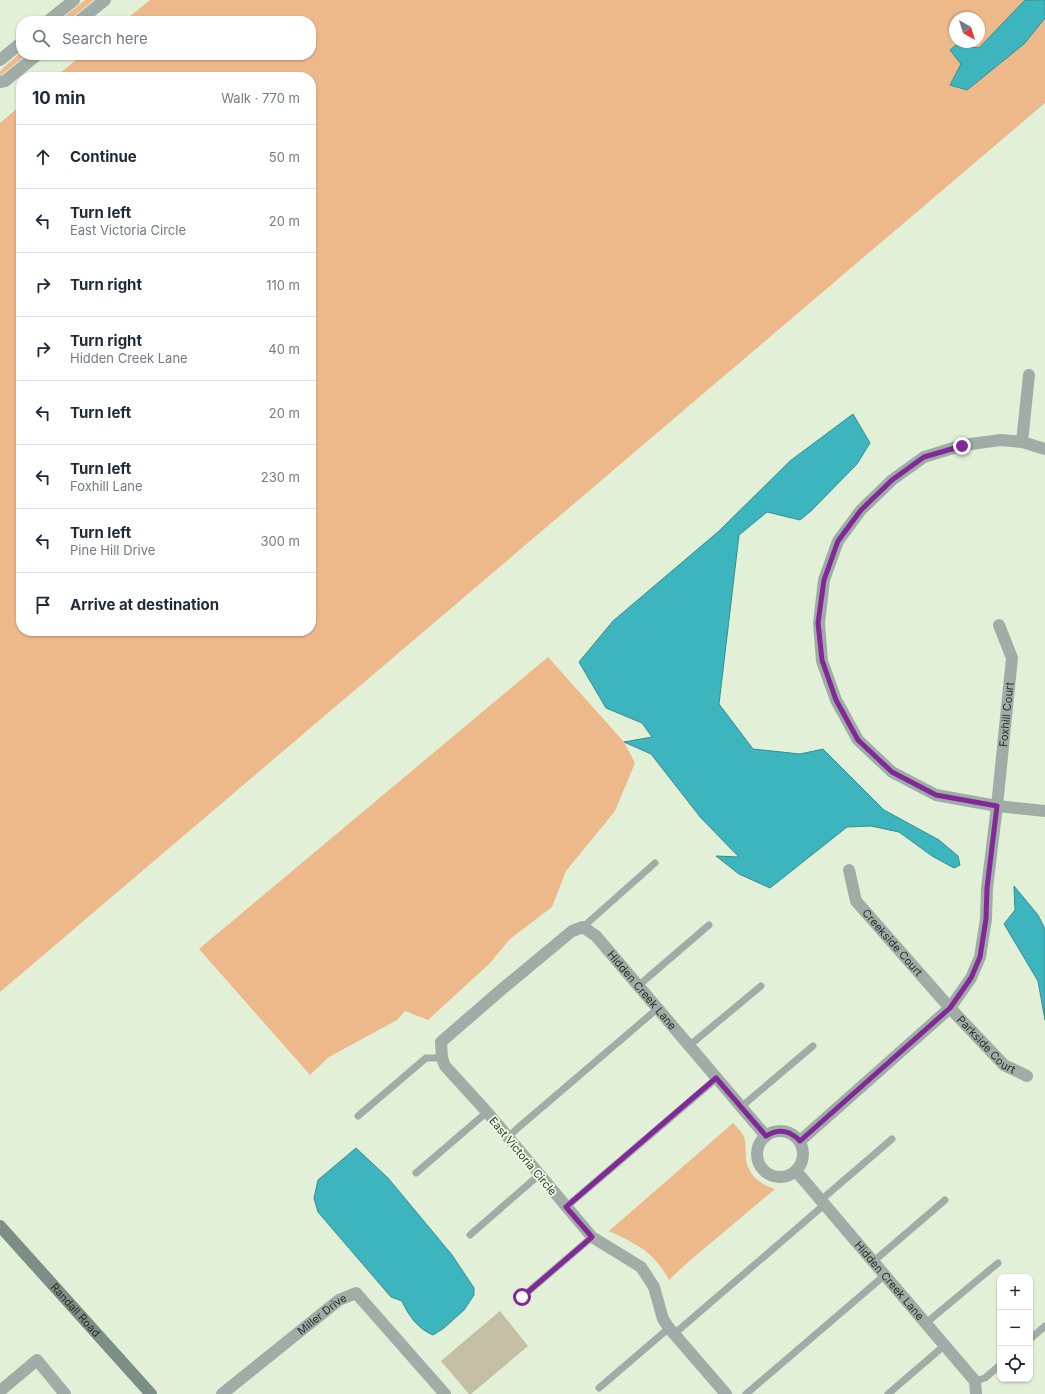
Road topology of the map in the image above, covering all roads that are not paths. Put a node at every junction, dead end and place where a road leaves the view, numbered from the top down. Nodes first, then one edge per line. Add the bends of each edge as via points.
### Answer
1 (74, 0) edge
2 (105, 0) edge
3 (54, 16) edge
4 (85, 16) edge
5 (16, 47) edge
6 (0, 60) edge
7 (31, 60) edge
8 (16, 72) edge
9 (16, 72) edge
10 (0, 82) edge
11 (1029, 375) dead end
12 (1022, 442) junction
13 (1045, 448) edge
14 (999, 625) dead end
15 (997, 806) junction
16 (1045, 811) edge
17 (655, 863) dead end
18 (849, 870) dead end
19 (708, 925) dead end
20 (583, 927) junction
21 (638, 986) junction
22 (761, 986) dead end
23 (950, 1008) junction
24 (657, 1009) junction
25 (690, 1045) junction
26 (813, 1046) dead end
27 (442, 1058) junction
28 (1027, 1076) dead end
29 (716, 1078) junction
30 (741, 1107) junction
31 (487, 1112) junction
32 (358, 1116) dead end
33 (766, 1136) junction
34 (508, 1137) junction
35 (892, 1139) dead end
36 (800, 1141) junction
37 (796, 1170) junction
38 (416, 1173) dead end
39 (539, 1175) junction
40 (945, 1200) dead end
41 (822, 1203) junction
42 (566, 1207) junction
43 (0, 1226) edge
44 (470, 1235) dead end
45 (592, 1237) junction
46 (874, 1261) junction
47 (998, 1262) dead end
48 (885, 1274) junction
49 (522, 1297) dead end
50 (926, 1323) junction
51 (1045, 1326) edge
52 (672, 1331) junction
53 (1033, 1336) edge
54 (945, 1345) junction
55 (997, 1368) edge
56 (975, 1382) junction
57 (599, 1388) dead end
58 (0, 1391) edge
59 (722, 1393) edge
60 (65, 1394) edge
61 (151, 1394) edge
62 (222, 1394) edge
63 (445, 1394) edge
64 (746, 1394) edge
65 (888, 1394) edge
66 (976, 1394) edge

1 - 3 street
2 - 4 street
5 - 6 street
7 - 9 street
8 - 10 street
11 - 12 street
12 - 13 street
12 - 15 street via 1001,440 956,447 924,457 892,480 861,510 838,541 824,580 818,623 822,660 836,700 858,740 892,772 936,795
14 - 15 street, Foxhill Court via 1012,658
15 - 16 street
15 - 23 street, Foxhill Court via 980,957 971,978
17 - 20 lane
18 - 23 street, Creekside Court via 856,901
19 - 21 lane
20 - 21 street, Hidden Creek Lane via 596,936
20 - 27 street via 572,931 441,1042
21 - 24 street, Hidden Creek Lane
22 - 25 lane
23 - 28 street, Parkside Court via 1004,1065
23 - 36 street, Foxhill Court
24 - 25 street, Hidden Creek Lane
24 - 34 lane
25 - 29 street, Hidden Creek Lane
26 - 30 lane
27 - 31 street, East Victoria Circle via 445,1066
27 - 32 lane via 426,1058
29 - 30 street, Hidden Creek Lane
29 - 42 lane
30 - 33 street, Hidden Creek Lane
31 - 34 street, East Victoria Circle
31 - 38 lane
33 - 36 street via 773,1132 788,1132
33 - 37 street via 761,1141 757,1155 763,1169 775,1176 790,1174
34 - 39 street, East Victoria Circle
35 - 41 lane
36 - 37 street via 803,1157
37 - 41 street, Hidden Creek Lane
39 - 42 street, East Victoria Circle
39 - 44 lane
40 - 46 lane
41 - 46 street, Hidden Creek Lane
41 - 52 lane
42 - 45 street, East Victoria Circle
43 - 61 main road, Randall Road
45 - 49 lane
45 - 52 street, East Victoria Circle via 641,1268 654,1288 664,1318
46 - 48 street, Hidden Creek Lane
47 - 50 lane
48 - 50 street, Hidden Creek Lane
48 - 64 lane
50 - 54 street, Hidden Creek Lane
51 - 53 lane
52 - 57 lane
52 - 59 street, East Victoria Circle
54 - 56 street, Hidden Creek Lane
54 - 65 lane
55 - 56 lane via 985,1378
56 - 66 street
58 - 60 street via 37,1360
62 - 63 street, Miller Drive via 339,1300 356,1292

